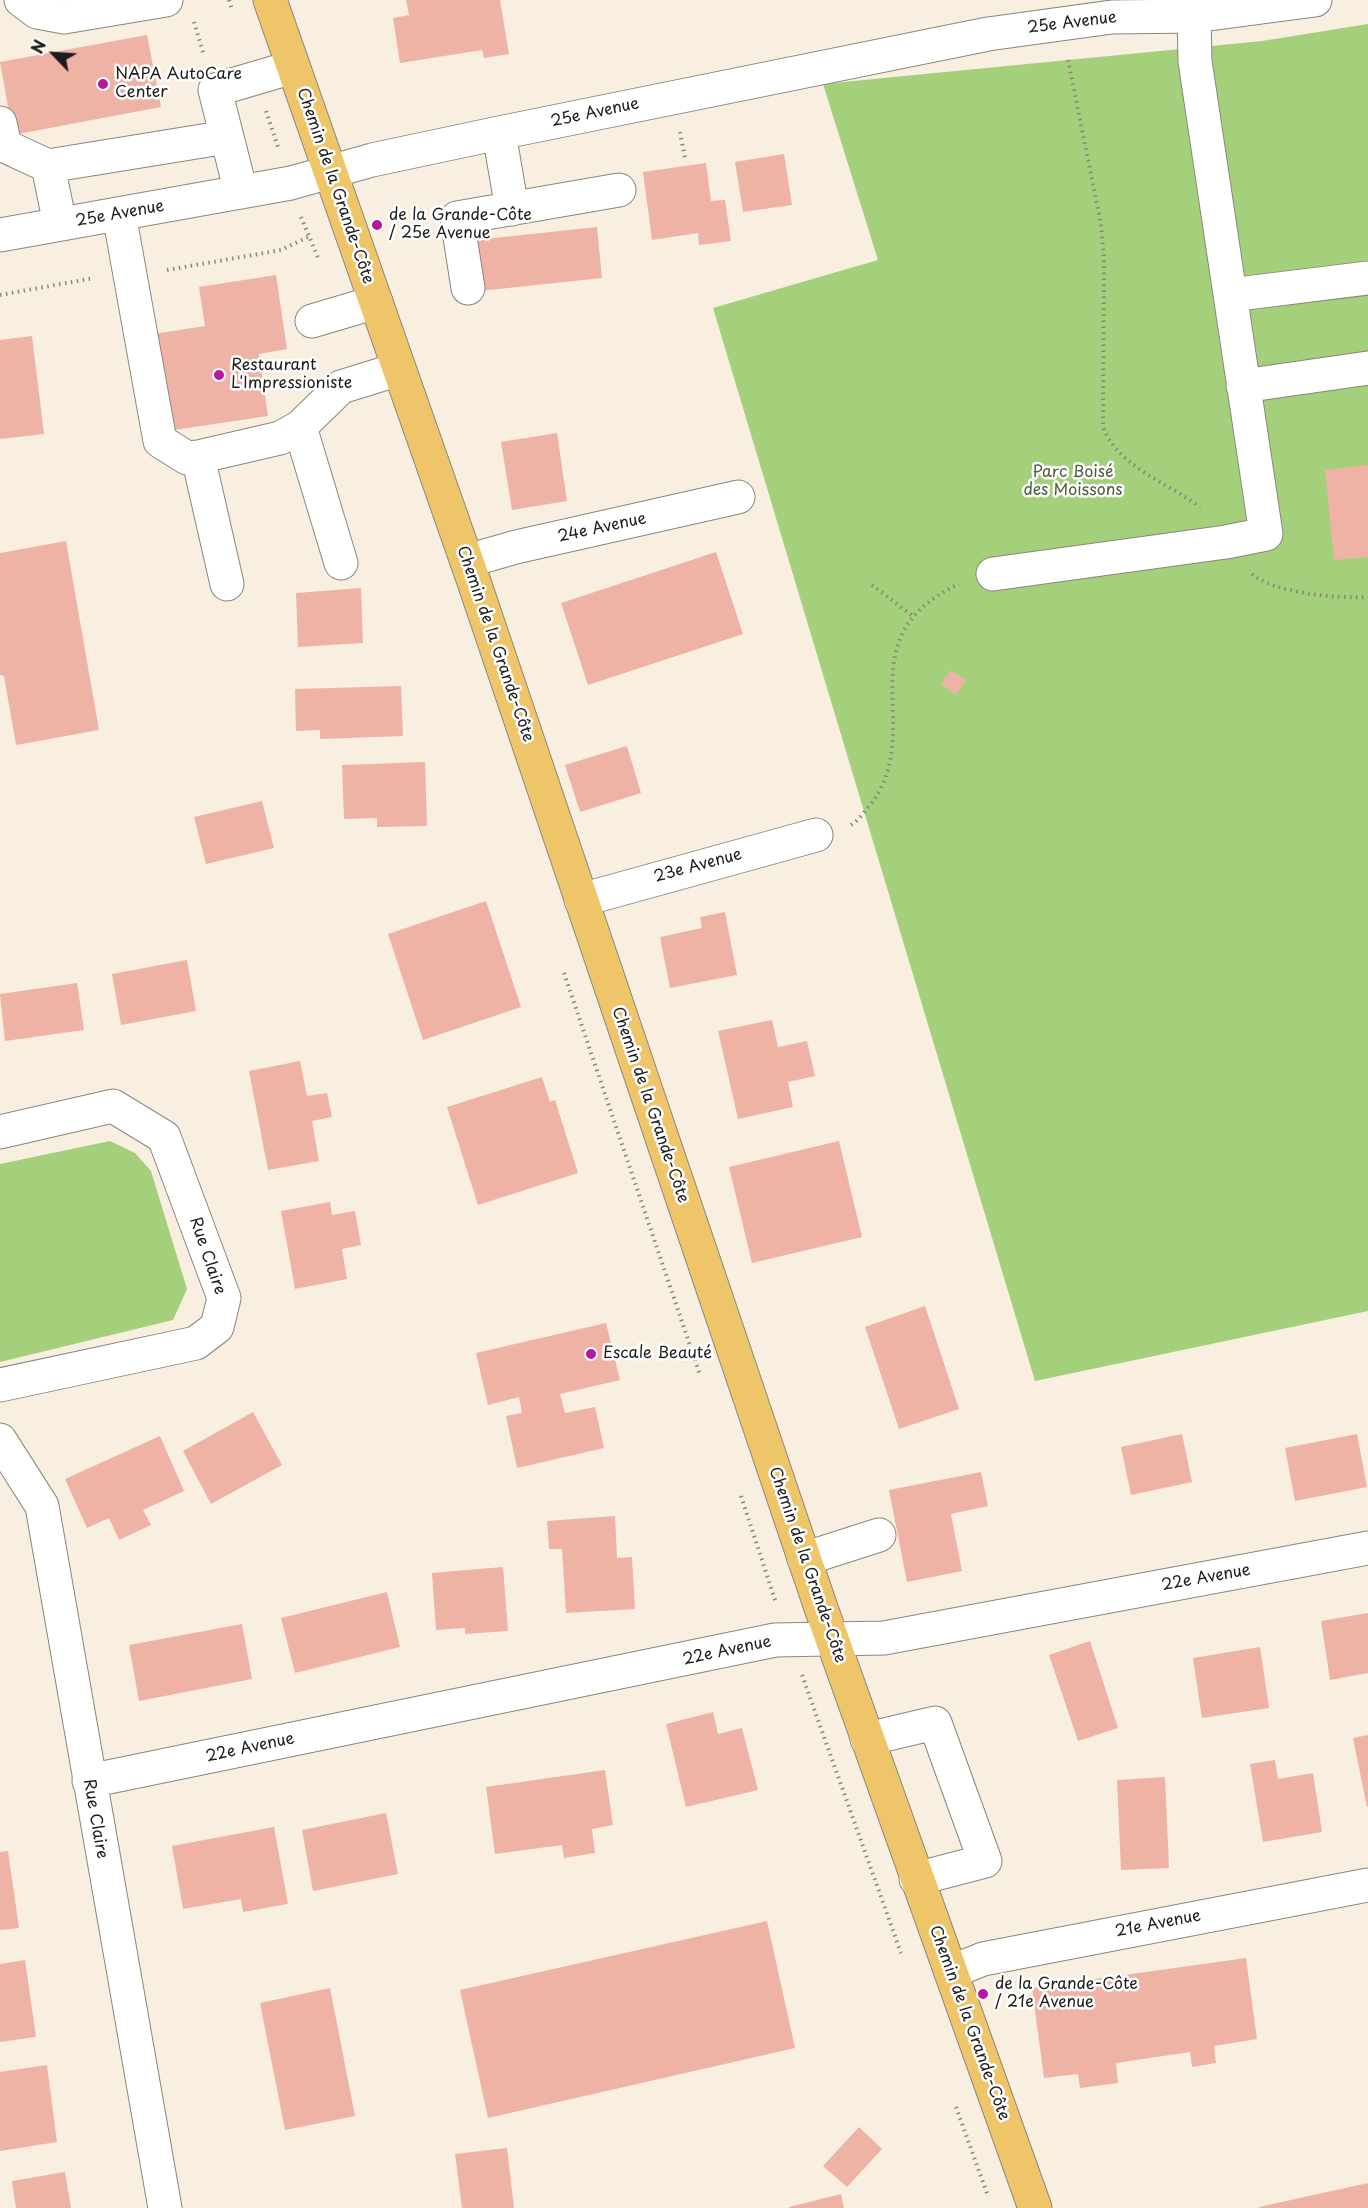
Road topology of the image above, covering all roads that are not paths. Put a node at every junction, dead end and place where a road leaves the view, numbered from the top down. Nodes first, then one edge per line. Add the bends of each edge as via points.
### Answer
1 (21, 0) edge
2 (270, 0) edge
3 (1315, 0) edge
4 (178, 6) edge
5 (1185, 8) edge
6 (293, 68) junction
7 (0, 123) edge
8 (499, 133) junction
9 (227, 137) junction
10 (48, 166) junction
11 (330, 173) junction
12 (619, 190) dead end
13 (241, 192) junction
14 (512, 209) junction
15 (119, 214) junction
16 (60, 224) junction
17 (0, 235) edge
18 (1368, 278) edge
19 (468, 288) dead end
20 (1230, 295) junction
21 (376, 302) junction
22 (312, 321) dead end
23 (1368, 368) edge
24 (399, 369) junction
25 (1243, 386) junction
26 (300, 427) junction
27 (198, 457) junction
28 (738, 497) dead end
29 (467, 561) junction
30 (341, 564) dead end
31 (981, 577) road end
32 (227, 584) dead end
33 (816, 836) dead end
34 (581, 900) junction
35 (0, 1132) edge
36 (0, 1385) edge
37 (0, 1440) edge
38 (879, 1535) dead end
39 (1368, 1548) edge
40 (804, 1559) junction
41 (832, 1639) junction
42 (867, 1739) junction
43 (89, 1781) junction
44 (916, 1879) junction
45 (1368, 1885) edge
46 (951, 1972) junction
47 (165, 2208) edge
48 (1035, 2208) edge

1 - 4 street via 37,12 64,17
2 - 6 main road, Chemin de la Grande-Côte
3 - 5 street, 25e Avenue
5 - 8 street, 25e Avenue via 988,34
5 - 20 street
6 - 9 street via 215,90
6 - 11 main road, Chemin de la Grande-Côte
7 - 10 street via 5,146
8 - 11 street, 25e Avenue
8 - 14 street
9 - 10 street
9 - 13 street
10 - 16 street
11 - 13 street, 25e Avenue
11 - 21 main road, Chemin de la Grande-Côte
12 - 14 street
13 - 15 street, 25e Avenue
14 - 19 street via 457,218
15 - 16 street, 25e Avenue
15 - 27 street via 160,441 187,458
16 - 17 street, 25e Avenue
18 - 20 street
20 - 25 street
21 - 22 street
21 - 24 main road, Chemin de la Grande-Côte
23 - 25 street
24 - 26 street via 341,387
24 - 29 main road, Chemin de la Grande-Côte
25 - 31 street via 1266,534
26 - 27 street via 280,438
26 - 30 street
27 - 32 street
28 - 29 street, 24e Avenue
29 - 34 main road, Chemin de la Grande-Côte
33 - 34 street, 23e Avenue
34 - 40 main road, Chemin de la Grande-Côte
35 - 36 street, Rue Claire via 113,1106 164,1137 224,1298 217,1327 196,1343
37 - 43 street, Rue Claire via 42,1506
38 - 40 street
39 - 41 street, 22e Avenue via 884,1638
40 - 41 main road, Chemin de la Grande-Côte
41 - 42 main road, Chemin de la Grande-Côte
41 - 43 street, 22e Avenue via 776,1640
42 - 44 main road, Chemin de la Grande-Côte
42 - 44 street via 935,1723 985,1861
43 - 47 street, Rue Claire
44 - 46 main road, Chemin de la Grande-Côte
45 - 46 street, 21e Avenue via 983,1959
46 - 48 main road, Chemin de la Grande-Côte

